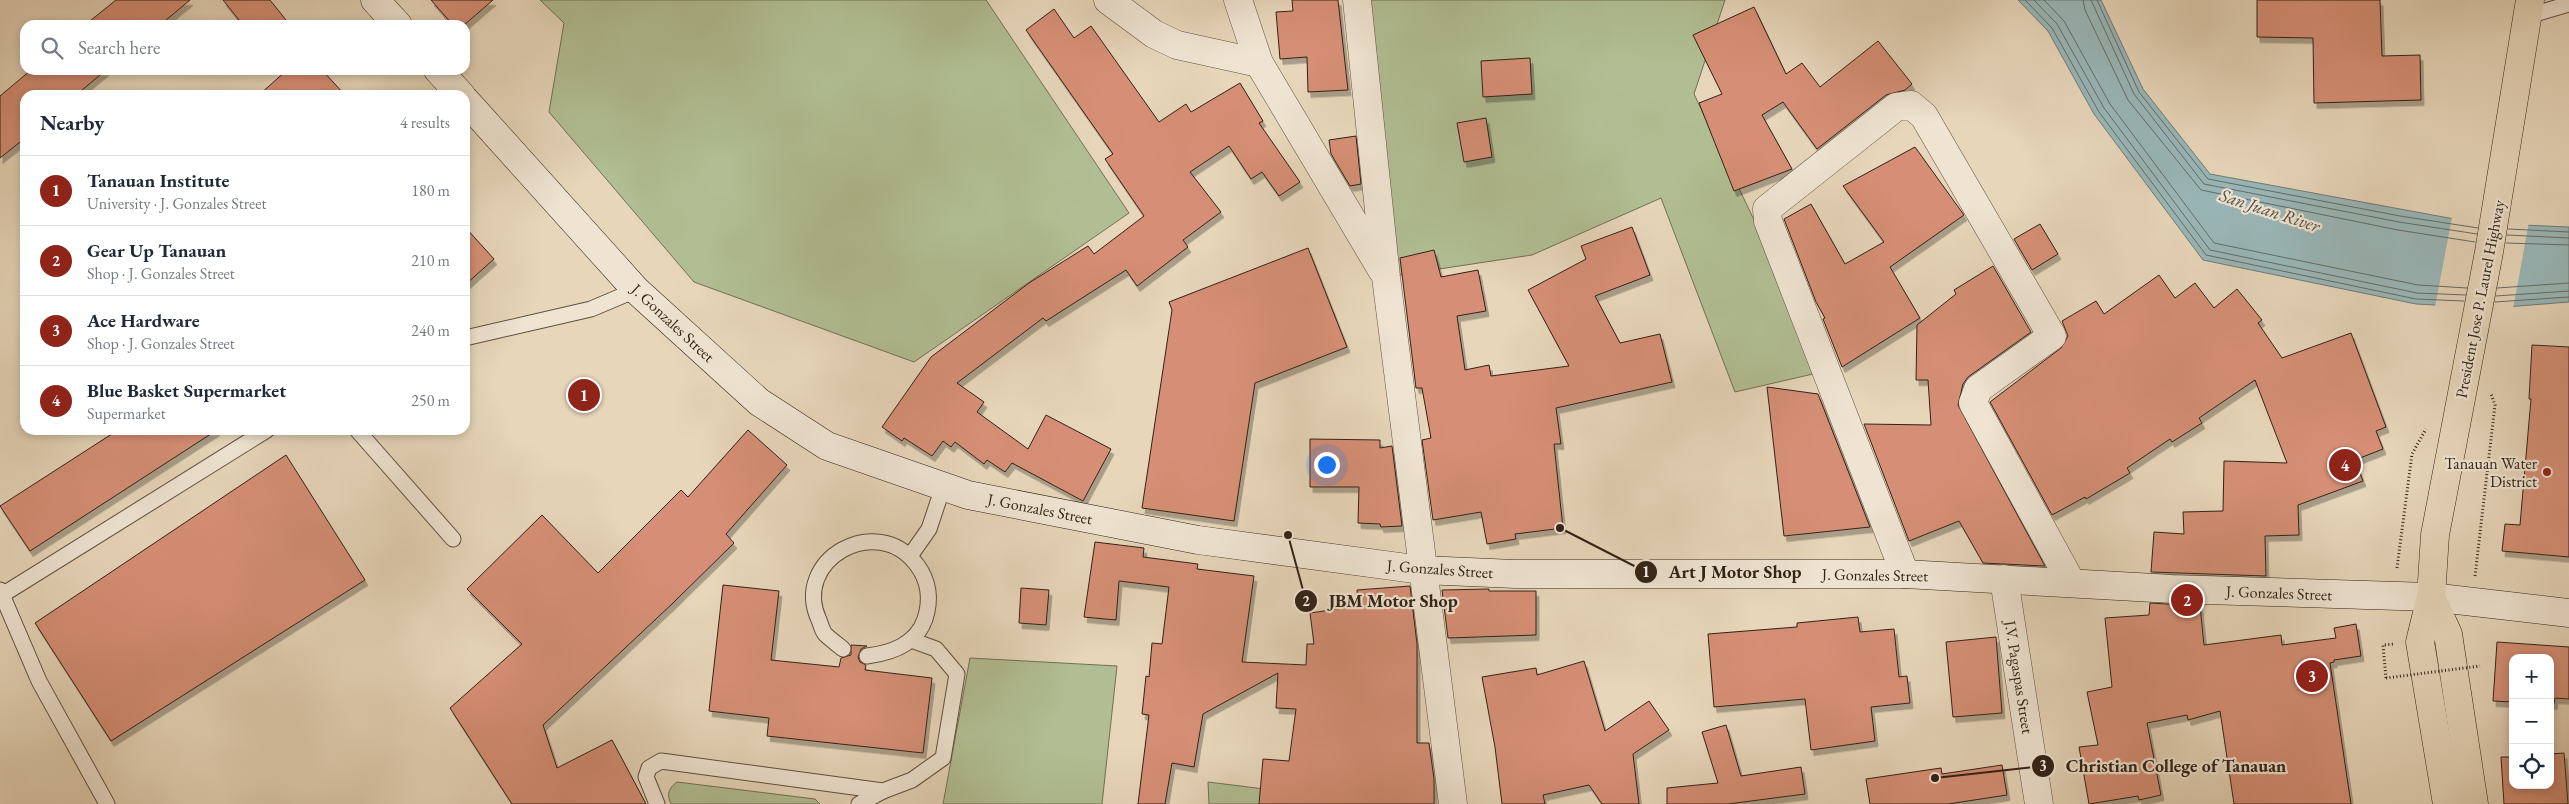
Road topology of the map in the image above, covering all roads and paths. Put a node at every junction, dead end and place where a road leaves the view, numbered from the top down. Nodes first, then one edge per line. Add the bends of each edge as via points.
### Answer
1 (375, 0) edge
2 (1108, 0) edge
3 (1238, 0) edge
4 (1357, 0) edge
5 (2569, 4) edge
6 (2529, 8) edge
7 (393, 20) edge
8 (1259, 63) junction
9 (443, 75) edge
10 (456, 90) edge
11 (470, 106) edge
12 (1386, 278) junction
13 (636, 290) junction
14 (470, 337) edge
15 (258, 435) edge
16 (361, 435) edge
17 (943, 487) junction
18 (453, 539) dead end
19 (910, 556) junction
20 (1422, 570) junction
21 (1905, 574) junction
22 (2004, 579) junction
23 (2071, 582) junction
24 (1, 592) edge
25 (2431, 597) junction
26 (2569, 613) edge
27 (911, 640) junction
28 (2383, 645) dead end
29 (843, 649) dead end
30 (867, 656) dead end
31 (2480, 666) dead end
32 (883, 791) junction
33 (107, 804) edge
34 (657, 804) edge
35 (859, 804) edge
36 (1453, 804) edge
37 (2039, 804) edge
38 (2447, 804) edge
39 (2474, 804) edge

1 - 7 street
2 - 8 street via 1154,34 1177,45
3 - 8 street
4 - 12 street
5 - 6 lane
6 - 25 highway, President Jose P. Laurel Highway via 2511,125 2435,535
8 - 12 street
9 - 10 street
11 - 13 street, J. Gonzales Street
12 - 20 street
13 - 14 lane via 591,309
13 - 17 street, J. Gonzales Street via 759,402 827,446
15 - 24 lane
16 - 18 lane
17 - 19 lane via 929,529
17 - 20 street, J. Gonzales Street via 989,500 1198,540
19 - 27 lane via 924,575 929,598 924,621
19 - 29 lane via 889,544 865,541 842,548 824,564 814,586 814,610 824,633
20 - 21 street, J. Gonzales Street via 1515,574
20 - 36 street
21 - 22 street, J. Gonzales Street
21 - 23 street via 1768,221 1767,209 1896,107 1911,104 1924,116 2052,336 1978,389 1973,403
22 - 23 street, J. Gonzales Street
22 - 37 street, J.V. Pagaspas Street
23 - 25 street, J. Gonzales Street via 2172,589
24 - 33 lane via 39,681
25 - 26 street, J. Gonzales Street
25 - 38 highway, President Jose P. Laurel Highway via 2420,642
25 - 39 highway, President Jose P. Laurel Highway via 2448,634
27 - 30 lane via 891,652
27 - 32 lane via 936,649 957,674 943,758 912,780
28 - 31 path, bridge via 2386,678
32 - 34 lane via 661,761 649,768 646,777
32 - 35 lane

